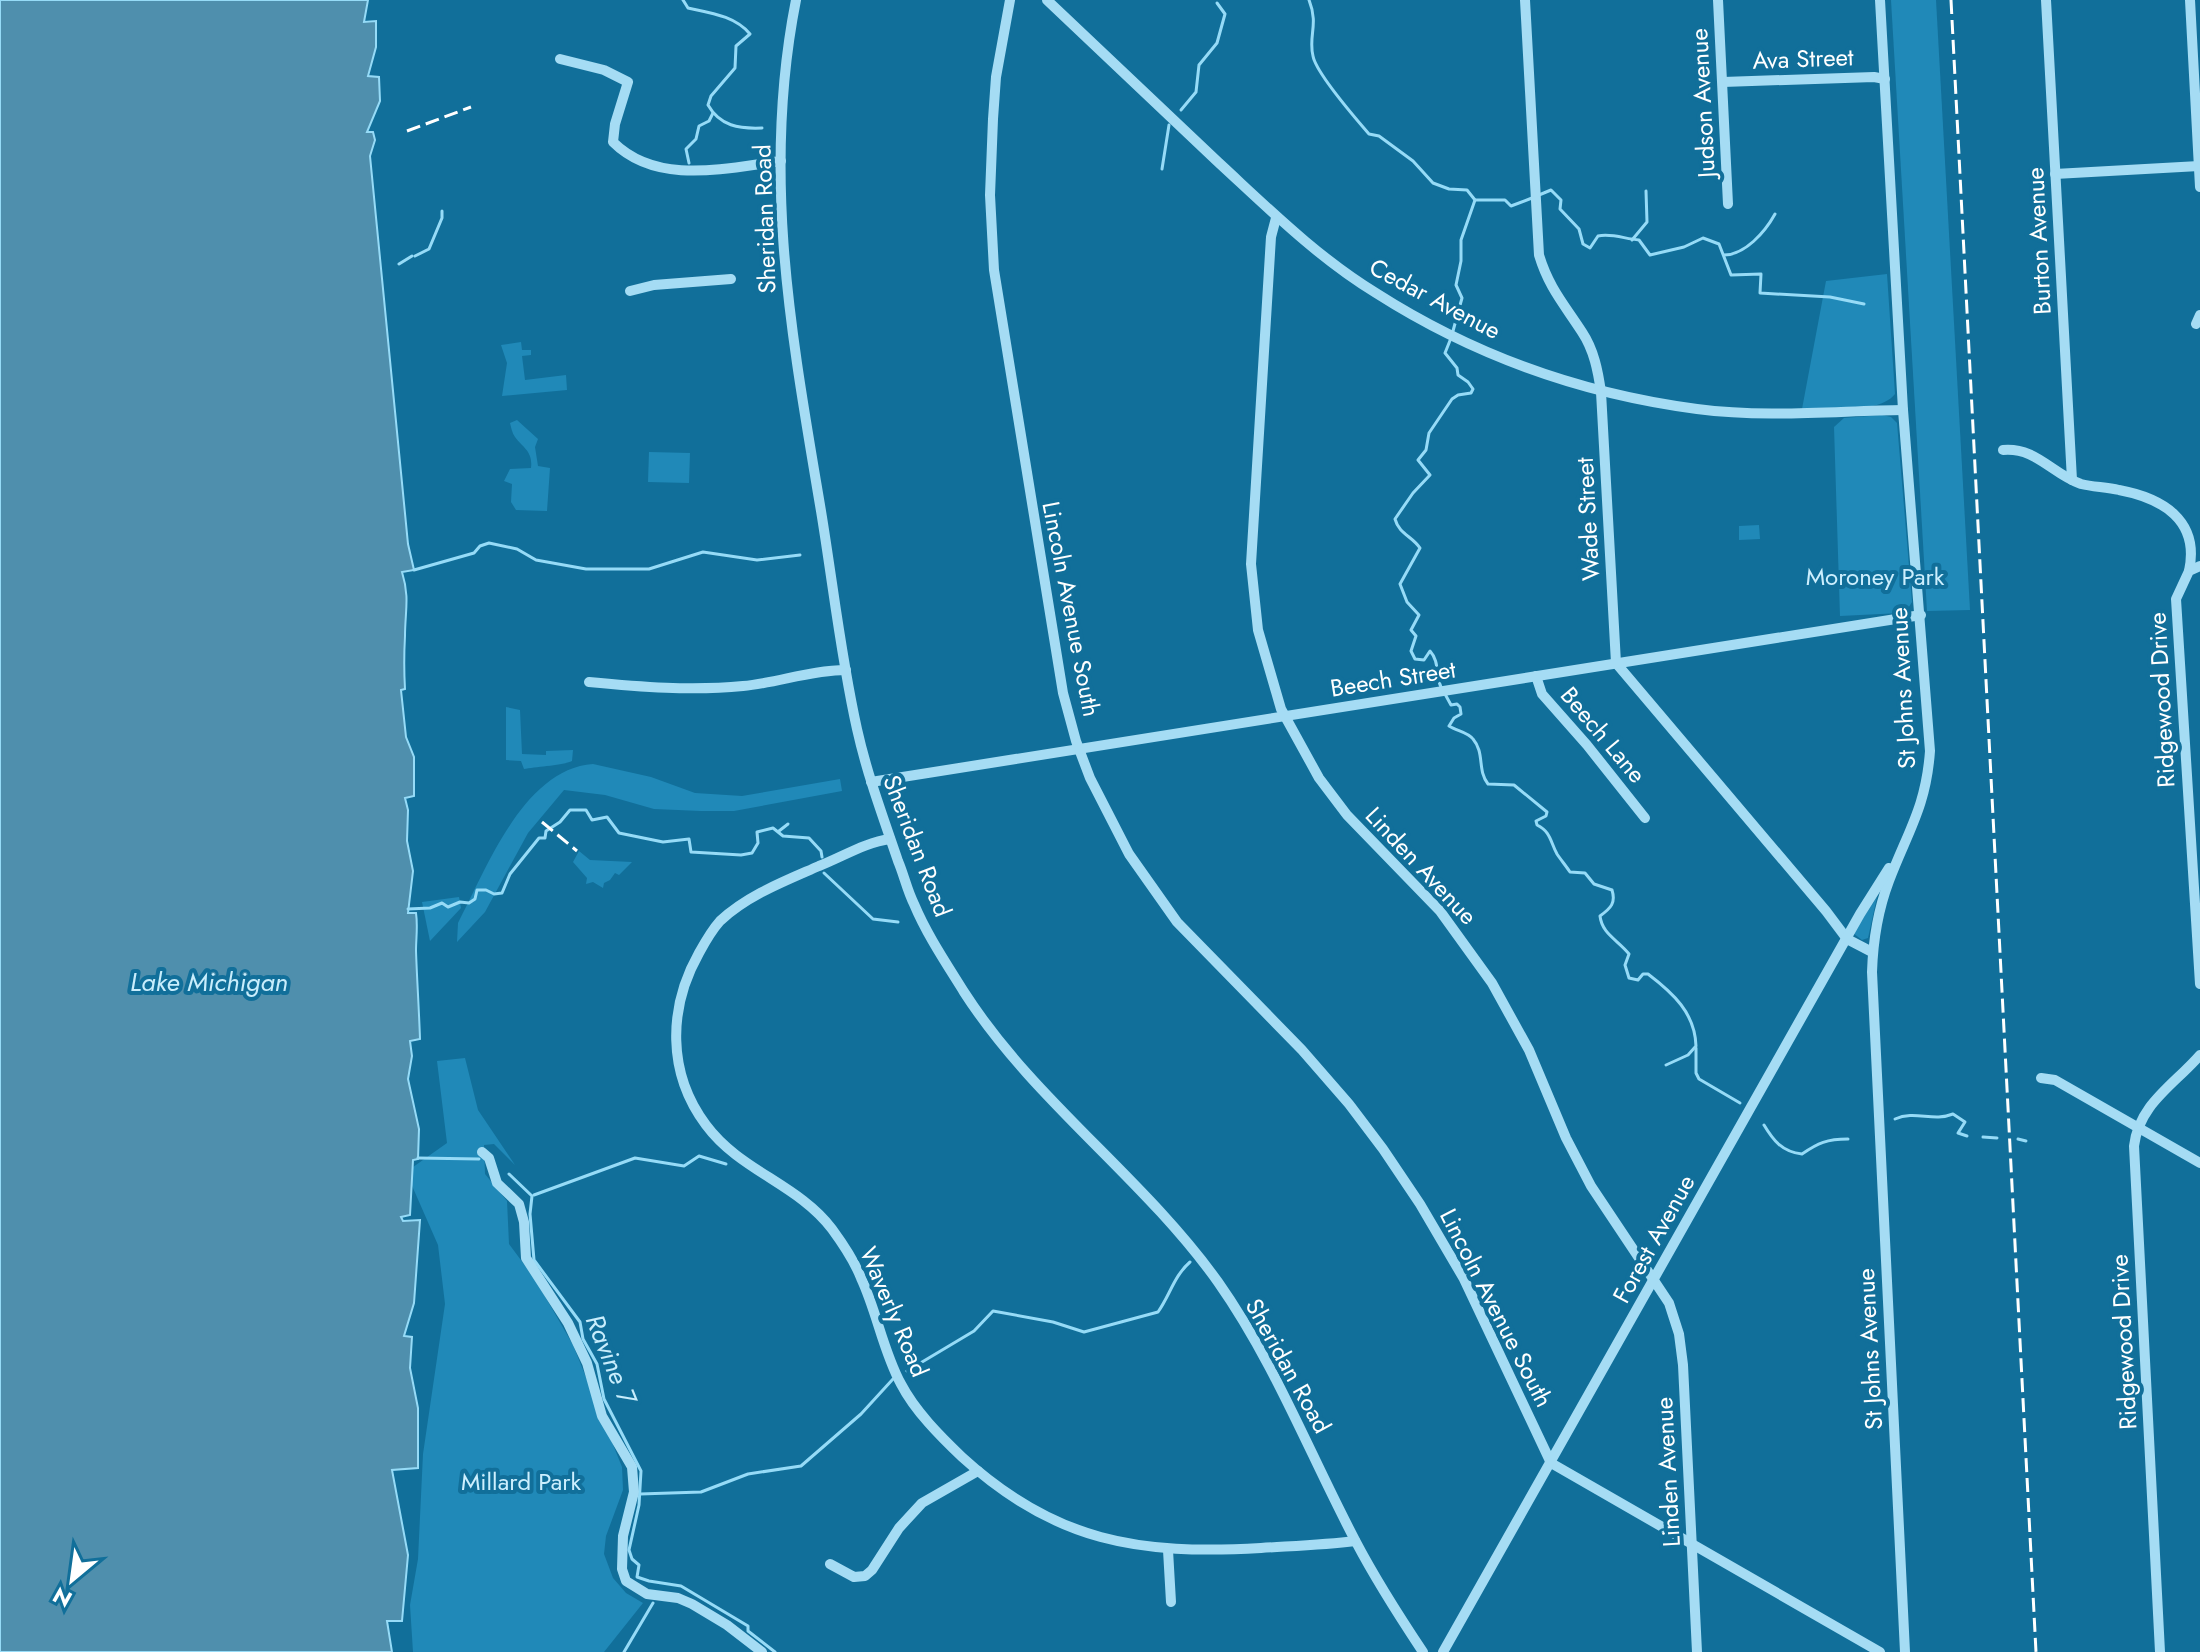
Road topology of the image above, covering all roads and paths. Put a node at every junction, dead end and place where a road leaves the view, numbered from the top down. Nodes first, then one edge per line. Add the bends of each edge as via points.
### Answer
1 (796, 0) edge
2 (1010, 0) edge
3 (1047, 0) edge
4 (1525, 0) edge
5 (1718, 0) edge
6 (1880, 0) edge
7 (2046, 0) edge
8 (2190, 0) edge
9 (560, 59) dead end
10 (2197, 59) edge
11 (1885, 79) junction
12 (1723, 82) junction
13 (781, 161) junction
14 (2199, 166) edge
15 (2055, 174) junction
16 (2200, 187) edge
17 (1728, 204) dead end
18 (1276, 218) junction
19 (731, 279) dead end
20 (630, 291) dead end
21 (1601, 392) junction
22 (1903, 410) junction
23 (2003, 450) dead end
24 (2072, 480) junction
25 (2188, 528) junction
26 (2200, 531) edge
27 (2200, 566) edge
28 (2189, 571) junction
29 (1921, 615) junction
30 (1616, 663) junction
31 (846, 670) junction
32 (1536, 676) junction
33 (589, 682) dead end
34 (1286, 716) junction
35 (1079, 750) junction
36 (871, 782) junction
37 (1645, 818) dead end
38 (890, 839) junction
39 (1904, 847) junction
40 (1847, 939) junction
41 (1872, 952) junction
42 (2200, 984) edge
43 (2200, 1055) edge
44 (2041, 1078) dead end
45 (2137, 1127) junction
46 (482, 1152) dead end
47 (2200, 1163) edge
48 (1655, 1279) junction
49 (1551, 1463) junction
50 (978, 1471) junction
51 (1355, 1541) junction
52 (1691, 1546) junction
53 (1168, 1550) junction
54 (830, 1564) dead end
55 (1171, 1602) dead end
56 (762, 1652) edge
57 (1423, 1652) edge
58 (1443, 1652) edge
59 (1697, 1652) edge
60 (1880, 1652) edge
61 (1905, 1652) edge
62 (2160, 1652) edge

1 - 13 street, Sheridan Road
2 - 35 street, Lincoln Avenue South via 993,119 994,270 1051,630
3 - 18 street, Cedar Avenue
4 - 21 street, Wade Street via 1539,255 1550,286 1595,359
5 - 12 street, Judson Avenue
6 - 11 street, St Johns Avenue
7 - 15 street, Burton Avenue
8 - 10 street
9 - 13 street via 628,82 613,142 640,160 683,172
10 - 14 street
11 - 12 street, Ava Street
11 - 22 street, St Johns Avenue
12 - 17 street, Judson Avenue
13 - 31 street, Sheridan Road via 789,320
14 - 15 street
14 - 16 street
15 - 24 street, Burton Avenue
18 - 21 street, Cedar Avenue via 1348,274 1420,318 1486,351
18 - 34 street, Linden Avenue via 1251,564 1258,630
19 - 20 street
21 - 22 street, Cedar Avenue via 1729,412
21 - 30 street, Wade Street
22 - 29 street, St Johns Avenue
23 - 24 street via 2029,453
24 - 25 street via 2141,496 2177,514
25 - 26 street
25 - 28 street, Ridgewood Drive
27 - 28 street
28 - 42 street, Ridgewood Drive via 2176,599
29 - 30 street, Beech Street
29 - 39 street, St Johns Avenue via 1928,776
30 - 32 street, Beech Street
30 - 40 street
31 - 33 street via 732,687
31 - 36 street, Sheridan Road
32 - 34 street, Beech Street
32 - 37 street, Beech Lane via 1542,694
34 - 35 street, Beech Street
34 - 48 street, Linden Avenue via 1319,778 1347,815 1440,911 1492,983 1591,1186
35 - 36 street, Beech Street
35 - 49 street, Lincoln Avenue South via 1110,820 1153,891 1349,1104 1420,1204 1464,1279
36 - 38 street, Sheridan Road
38 - 50 street, Waverly Road via 772,887 718,923 685,981 676,1022 677,1065 707,1127 743,1163 799,1197 845,1247 900,1383 949,1445
38 - 51 street, Sheridan Road via 913,903 988,1025 1054,1103 1156,1205 1217,1281 1279,1384
39 - 40 street, Forest Avenue
39 - 41 street, St Johns Avenue via 1888,883
40 - 41 street
40 - 48 street, Forest Avenue
41 - 61 street, St Johns Avenue
43 - 45 street via 2145,1111
44 - 45 street via 2055,1080
45 - 47 street
45 - 62 street, Ridgewood Drive via 2134,1156
46 - 56 street via 497,1183 519,1204 526,1258 568,1323 587,1363 602,1416 632,1467 634,1492 623,1536 626,1581 647,1594 692,1604
48 - 49 street, Forest Avenue
48 - 52 street, Linden Avenue via 1679,1334
49 - 52 street
49 - 58 street, Forest Avenue
50 - 53 street, Waverly Road via 1061,1524 1122,1543
50 - 54 street via 922,1503 865,1576 854,1577
51 - 53 street, Waverly Road
51 - 57 street, Sheridan Road
52 - 59 street, Linden Avenue
52 - 60 street
53 - 55 street

